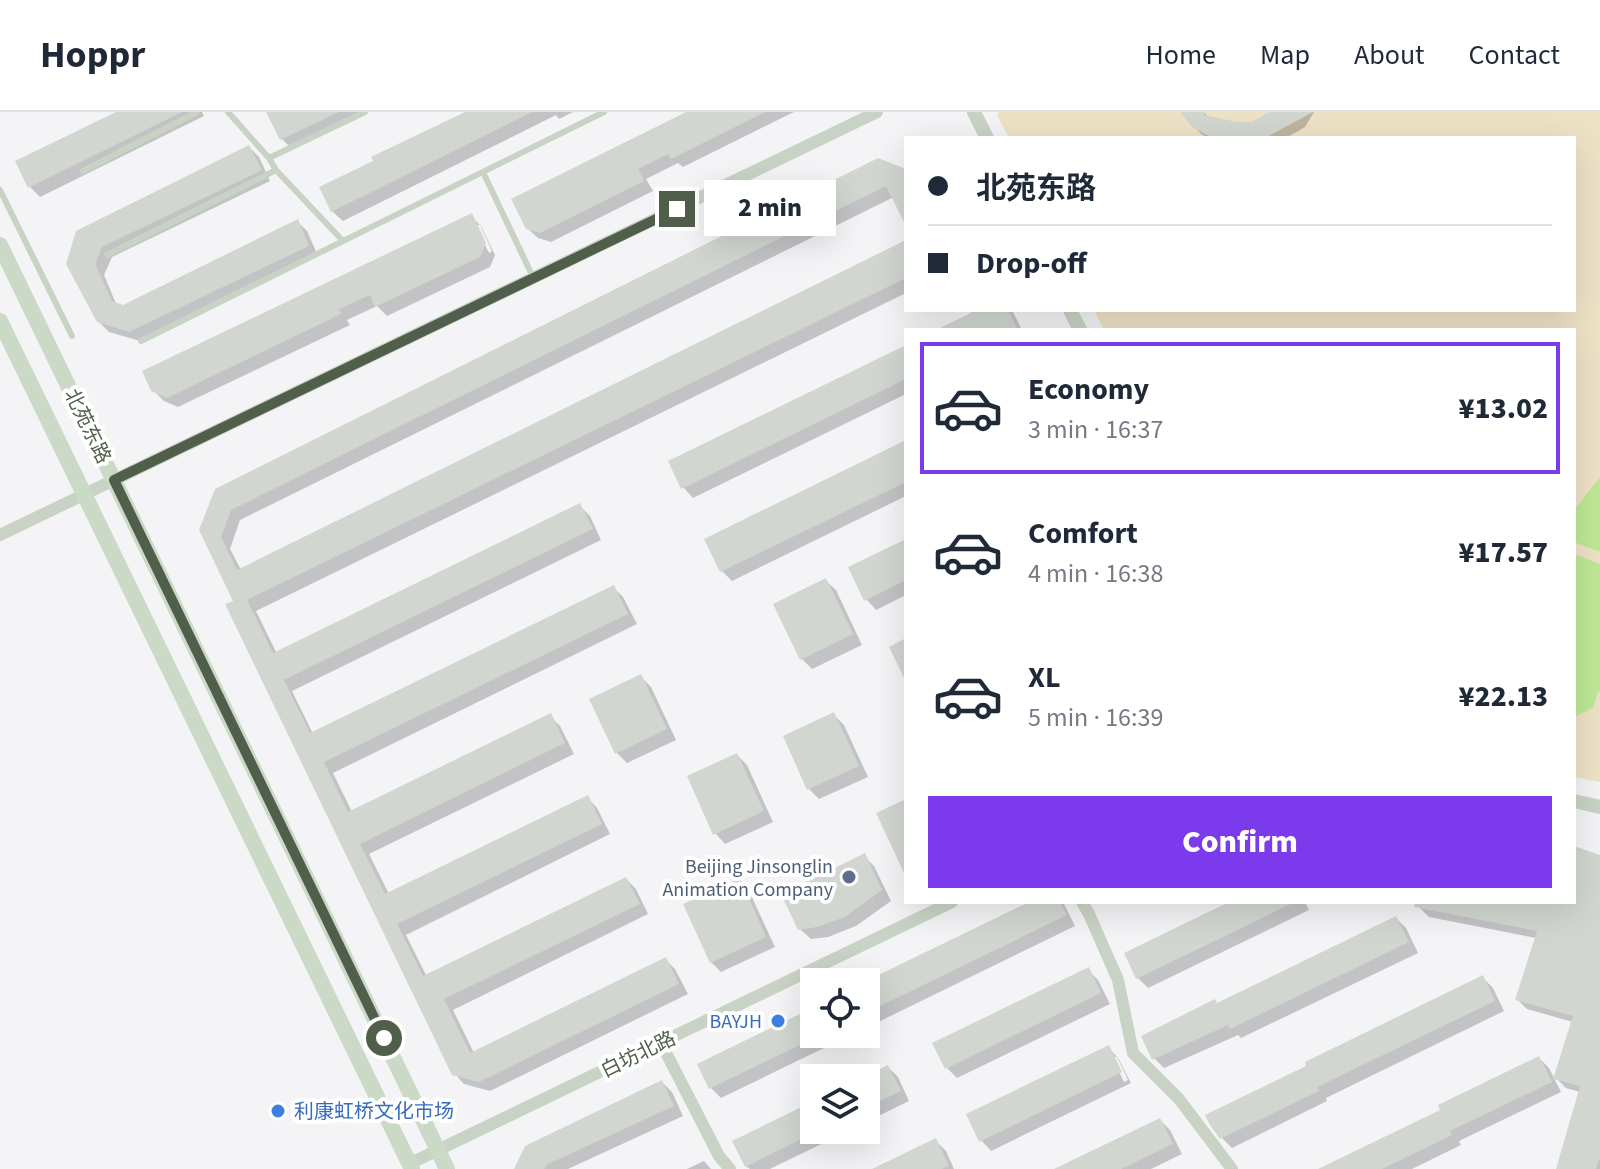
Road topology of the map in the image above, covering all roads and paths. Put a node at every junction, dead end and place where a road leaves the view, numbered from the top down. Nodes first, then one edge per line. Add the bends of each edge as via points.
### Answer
1 (197, 112) edge
2 (228, 112) edge
3 (365, 112) edge
4 (604, 112) edge
5 (877, 112) edge
6 (974, 112) edge
7 (986, 136) edge
8 (269, 158) junction
9 (276, 170) junction
10 (83, 171) dead end
11 (483, 172) junction
12 (0, 190) edge
13 (343, 241) junction
14 (0, 245) edge
15 (107, 255) dead end
16 (534, 279) junction
17 (0, 321) edge
18 (72, 336) dead end
19 (141, 341) dead end
20 (114, 480) junction
21 (84, 495) junction
22 (0, 535) edge
23 (1576, 801) edge
24 (1600, 807) edge
25 (948, 904) edge
26 (1083, 904) edge
27 (661, 1043) junction
28 (438, 1150) junction
29 (410, 1166) edge
30 (447, 1169) edge
31 (730, 1169) edge
32 (1232, 1169) edge

1 - 10 lane
2 - 8 lane
3 - 8 lane
4 - 11 lane
5 - 16 street
6 - 7 street
8 - 9 lane
9 - 13 lane
9 - 15 lane
11 - 13 lane
11 - 16 lane
12 - 18 lane
13 - 19 lane
14 - 20 main road, 北苑东路
16 - 20 street
17 - 21 main road, 北苑东路
20 - 21 street
20 - 28 main road, 北苑东路
21 - 22 street
21 - 29 main road, 北苑东路
23 - 24 street
25 - 27 street, 白坊北路
26 - 32 street via 1118,980 1133,1053 1179,1099
27 - 28 street, 白坊北路
27 - 31 street
28 - 29 street, 白坊北路
28 - 30 main road, 北苑东路

